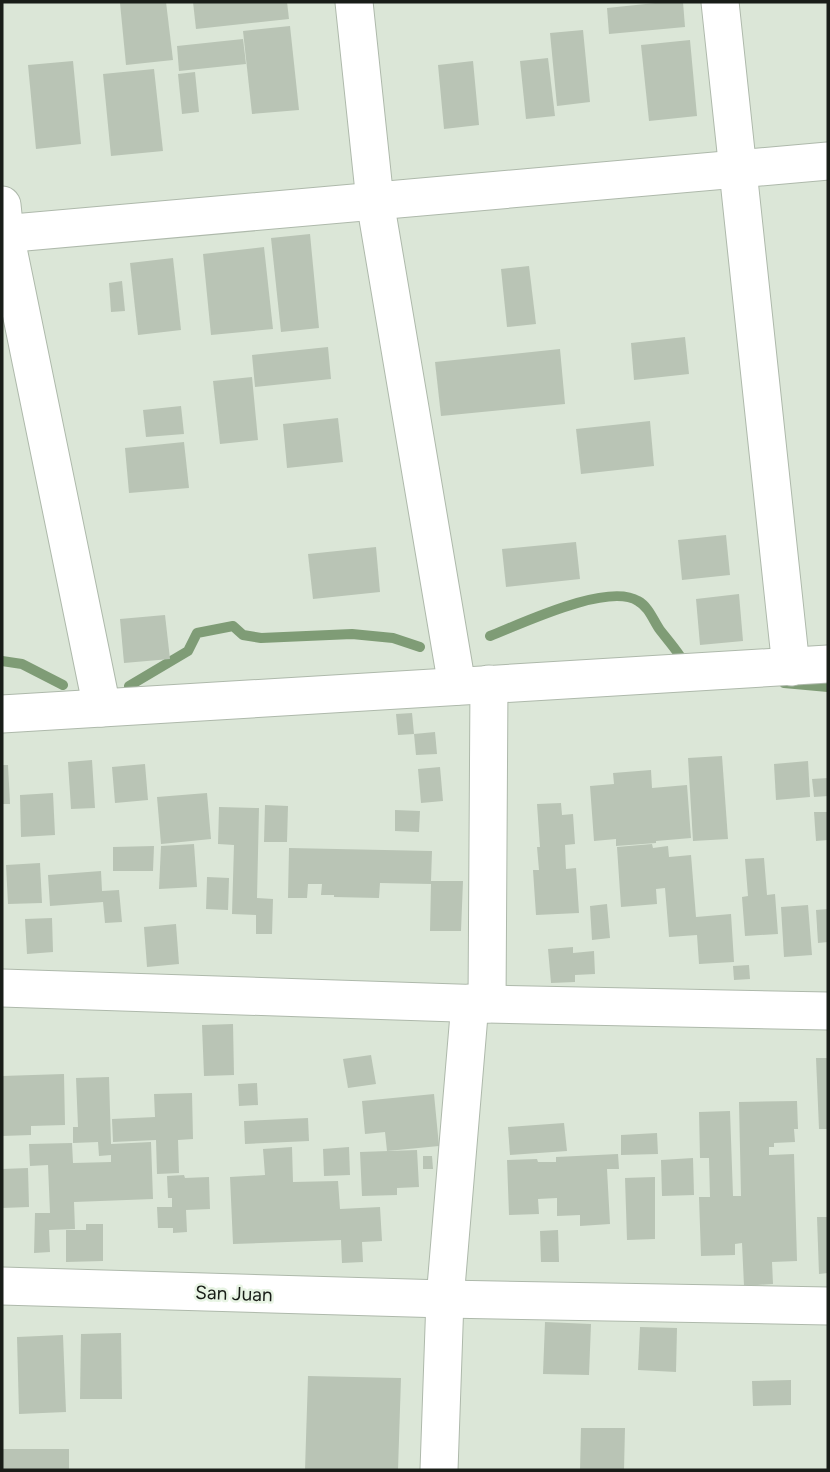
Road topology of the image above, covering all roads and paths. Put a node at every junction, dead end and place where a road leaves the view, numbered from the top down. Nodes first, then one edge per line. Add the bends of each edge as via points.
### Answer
1 (354, 2) edge
2 (720, 2) edge
3 (828, 161) edge
4 (737, 169) junction
5 (375, 201) junction
6 (3, 224) edge
7 (828, 664) edge
8 (791, 667) junction
9 (473, 685) junction
10 (102, 708) junction
11 (2, 714) edge
12 (2, 988) edge
13 (479, 1003) junction
14 (828, 1012) edge
15 (2, 1286) edge
16 (456, 1299) junction
17 (828, 1306) edge
18 (439, 1470) edge

1 - 5 street
2 - 4 street
3 - 4 street
4 - 5 street
4 - 8 street
5 - 6 street
5 - 9 street
6 - 10 street
7 - 8 street
8 - 9 street
9 - 10 street
9 - 13 street
10 - 11 street
12 - 13 street
13 - 14 street
13 - 16 street
15 - 16 street, San Juan
16 - 17 street, San Juan
16 - 18 street

